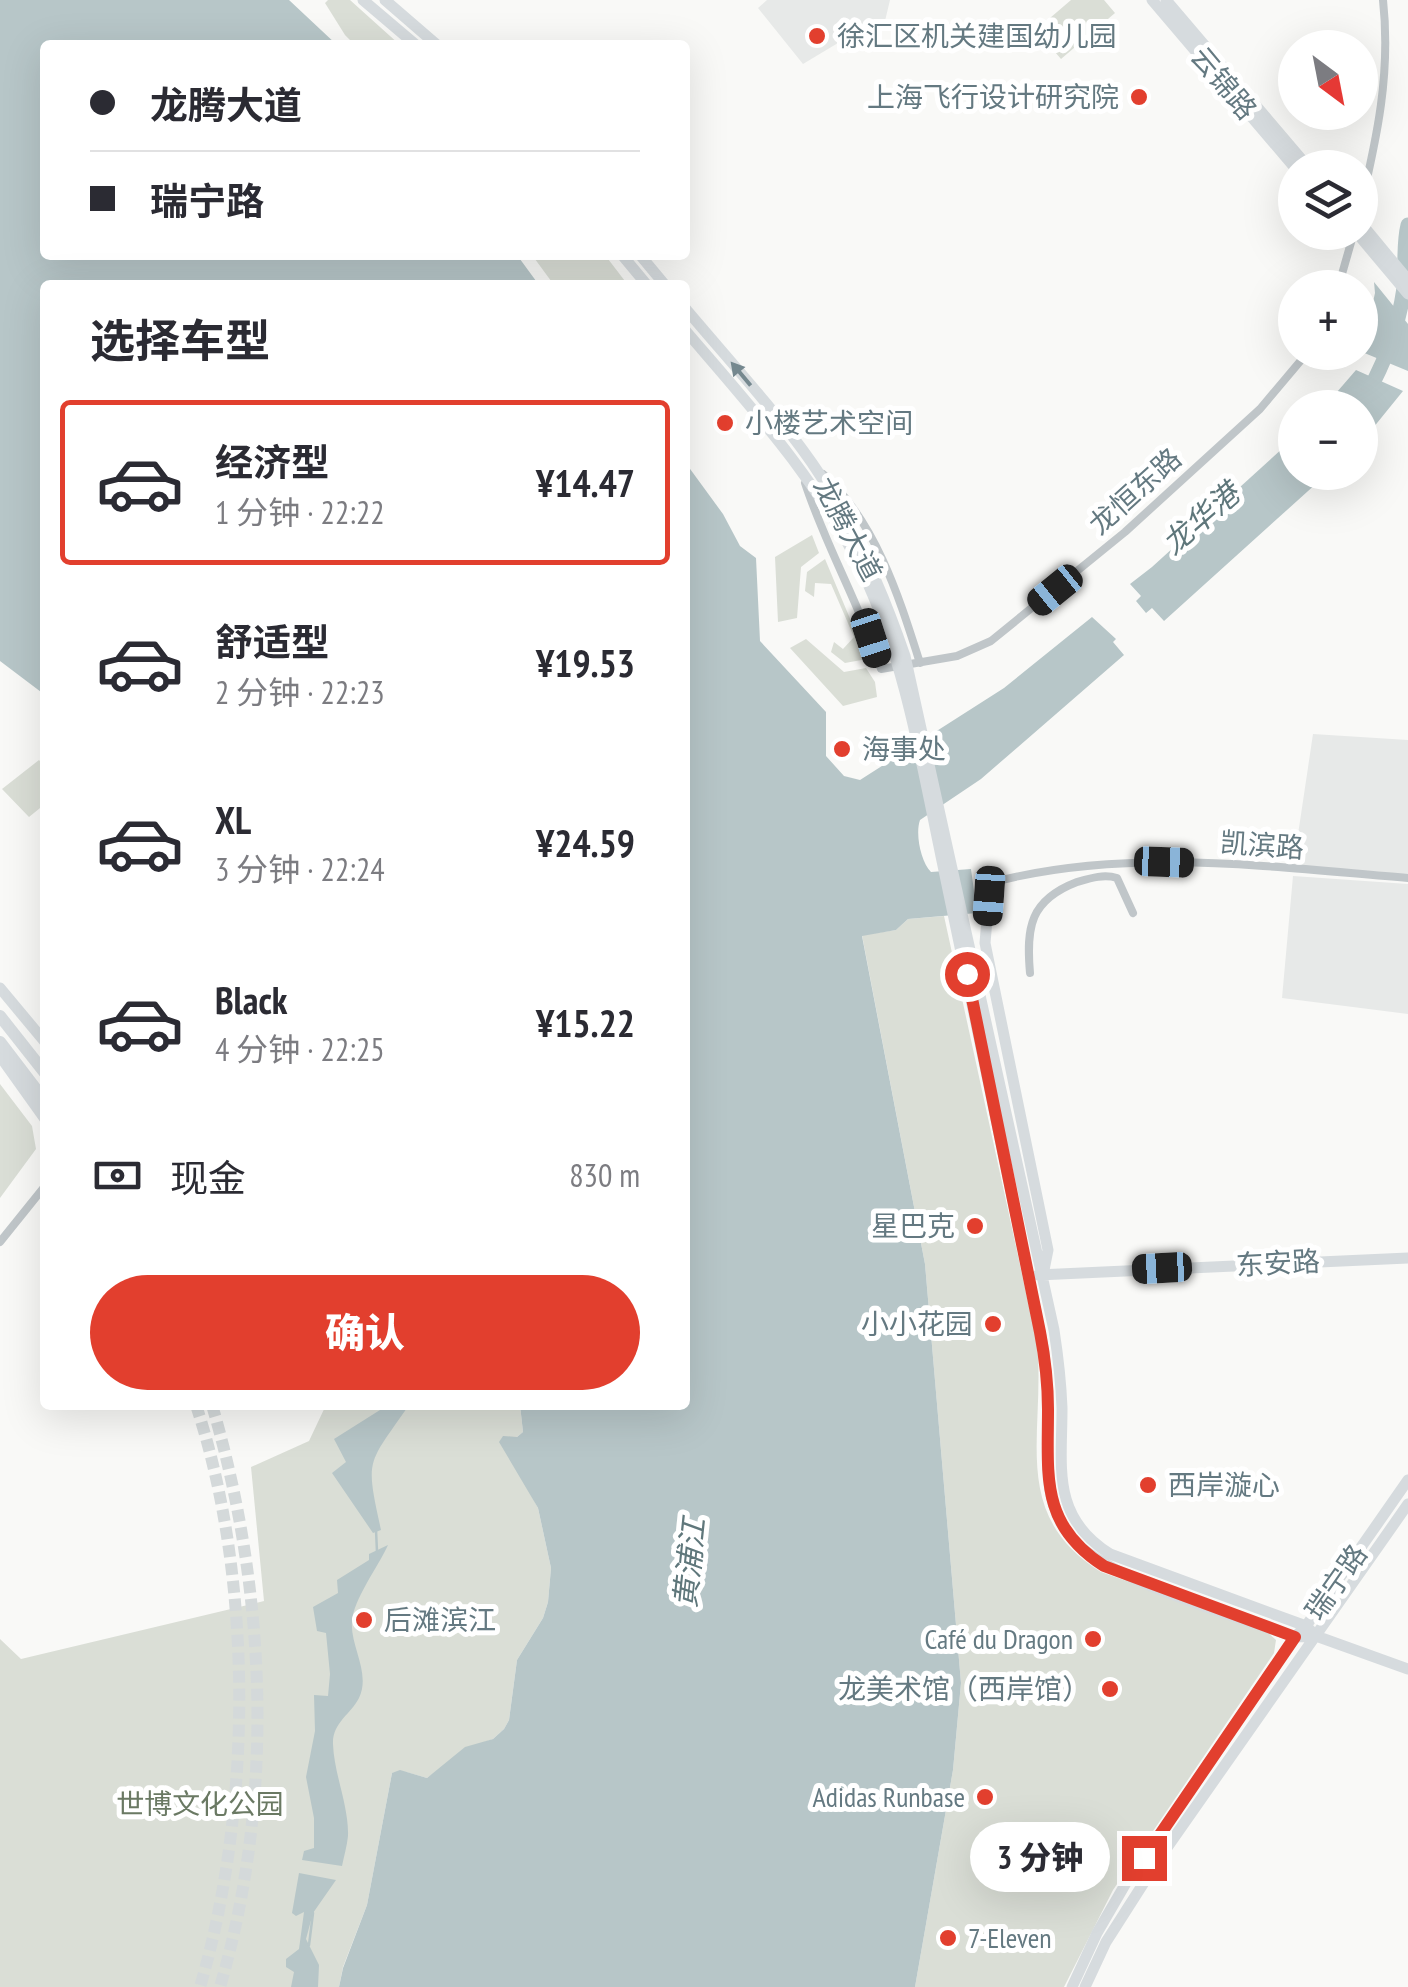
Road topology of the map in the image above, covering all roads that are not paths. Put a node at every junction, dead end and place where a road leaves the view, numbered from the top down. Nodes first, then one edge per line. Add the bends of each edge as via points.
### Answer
1 (363, 0) edge
2 (384, 0) edge
3 (1152, 0) edge
4 (1166, 0) edge
5 (1382, 0) edge
6 (410, 40) edge
7 (431, 40) edge
8 (1281, 150) edge
9 (1294, 150) edge
10 (1374, 150) edge
11 (1378, 250) joint
12 (626, 260) edge
13 (644, 260) edge
14 (642, 280) edge
15 (661, 280) edge
16 (1408, 280) edge
17 (1408, 294) edge
18 (690, 315) edge
19 (690, 336) edge
20 (1293, 370) edge
21 (807, 469) junction
22 (920, 663) junction
23 (1408, 878) edge
24 (994, 882) joint
25 (1133, 913) dead end
26 (1030, 973) dead end
27 (0, 988) edge
28 (0, 1016) edge
29 (40, 1036) edge
30 (0, 1042) edge
31 (0, 1056) edge
32 (40, 1067) edge
33 (40, 1094) edge
34 (40, 1111) edge
35 (1002, 1114) junction
36 (40, 1192) edge
37 (0, 1242) edge
38 (1408, 1258) edge
39 (1043, 1274) junction
40 (1028, 1276) junction
41 (1408, 1480) edge
42 (1408, 1504) edge
43 (1306, 1626) junction
44 (1316, 1636) junction
45 (1295, 1637) junction
46 (1408, 1668) edge
47 (1072, 1987) edge
48 (1085, 1987) edge

1 - 6 main road
2 - 7 main road
3 - 8 main road, 云锦路
4 - 9 main road, 云锦路
5 - 10 street via 1388,46
11 - 16 main road
11 - 17 main road
12 - 14 main road
13 - 15 main road
21 -> 18 main road, 龙腾大道
19 - 21 main road, 龙腾大道
20 - 22 street, 龙恒东路 via 1260,409 1042,600 973,651
21 - 22 street via 838,489 868,533
21 - 22 street, 龙恒东路 via 823,537 881,669
21 - 35 main road, 龙腾大道 via 853,542 904,687
23 - 24 street, 凯滨路 via 1164,862
24 - 39 main road via 985,943 1048,1250
25 - 26 street via 1112,876 1081,881 1045,899 1027,939
27 - 29 main road
28 - 32 main road
30 - 33 main road
31 - 34 main road
35 - 39 main road, 龙腾大道
35 - 40 main road, 龙腾大道
36 - 37 street
38 - 39 main road, 东安路
39 - 40 main road, 东安路
39 - 43 main road, 龙腾大道 via 1061,1382 1063,1492 1079,1526 1124,1560
40 - 45 main road, 龙腾大道 via 1047,1382 1050,1496 1068,1534 1104,1566
41 - 43 main road, 瑞宁路
42 - 44 main road, 瑞宁路
43 - 44 main road, 龙腾大道
43 - 45 main road, 瑞宁路
44 - 45 main road
44 - 46 main road
44 - 48 main road, 瑞宁路 via 1159,1859
45 - 47 main road, 瑞宁路 via 1126,1883

